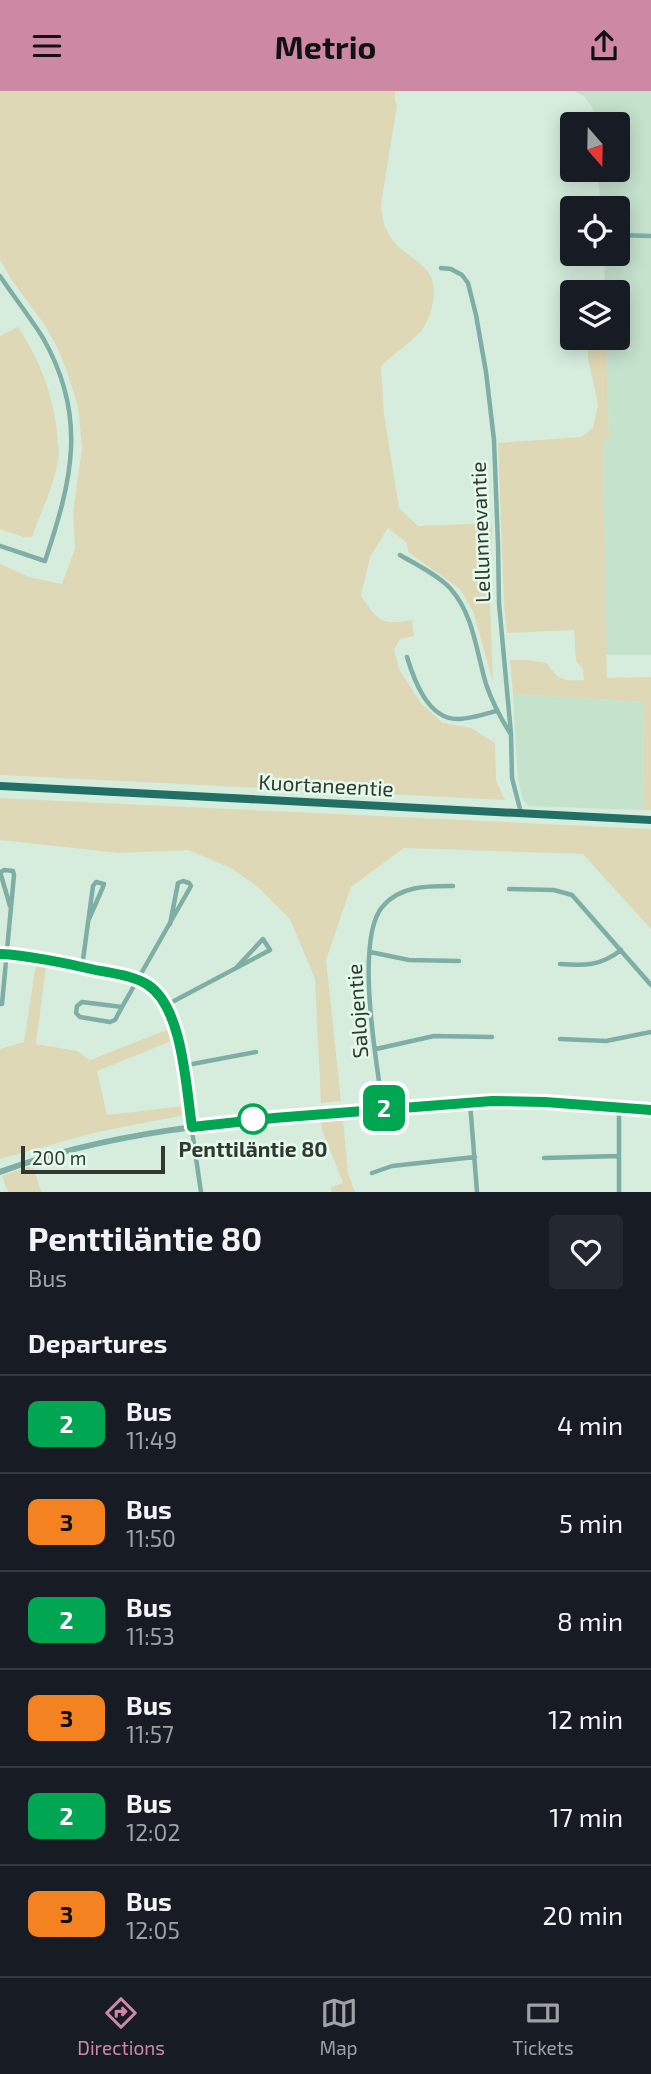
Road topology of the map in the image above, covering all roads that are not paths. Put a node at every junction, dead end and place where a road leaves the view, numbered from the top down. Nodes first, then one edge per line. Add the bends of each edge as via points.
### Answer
1 (630, 235) edge
2 (651, 236) edge
3 (441, 268) dead end
4 (0, 277) edge
5 (0, 546) edge
6 (400, 555) dead end
7 (407, 657) dead end
8 (496, 711) junction
9 (511, 734) junction
10 (0, 786) edge
11 (521, 813) junction
12 (651, 820) edge
13 (453, 886) dead end
14 (509, 889) dead end
15 (10, 906) junction
16 (89, 919) junction
17 (170, 923) junction
18 (621, 950) junction
19 (370, 952) junction
20 (3, 954) edge
21 (459, 961) dead end
22 (559, 964) dead end
23 (82, 967) junction
24 (236, 968) junction
25 (138, 981) junction
26 (651, 985) edge
27 (1, 988) edge
28 (0, 1004) edge
29 (166, 1004) junction
30 (122, 1007) junction
31 (651, 1033) edge
32 (492, 1037) dead end
33 (560, 1039) dead end
34 (376, 1049) junction
35 (256, 1052) dead end
36 (182, 1066) junction
37 (470, 1102) junction
38 (383, 1108) junction
39 (619, 1108) junction
40 (651, 1110) edge
41 (192, 1127) junction
42 (619, 1156) junction
43 (475, 1157) junction
44 (544, 1158) dead end
45 (0, 1172) edge
46 (372, 1173) dead end
47 (201, 1192) edge
48 (477, 1192) edge
49 (619, 1192) edge

1 - 2 street
3 - 9 street, Lellunnevantie via 462,275 468,283 486,372
4 - 5 street via 58,369 72,428 66,488 45,561
6 - 8 street via 448,586 462,604
7 - 8 street via 425,699 435,710 458,719
8 - 9 street
9 - 11 street, Lellunnevantie via 512,778
10 - 11 highway, Kuortaneentie
11 - 12 highway, Kuortaneentie
13 - 19 street, Salojentie via 413,888 391,898 376,918
14 - 18 street via 572,895
15 - 15 street via 14,875 4,870 1,875
15 - 20 street
16 - 16 street via 93,886 104,884 103,887
16 - 23 street
17 - 17 street via 191,886 189,883 178,883
17 - 25 street
18 - 22 street via 595,964
18 - 26 street
19 - 21 street via 409,960
19 - 34 street, Salojentie via 368,980
20 - 23 street
20 - 27 street
23 - 25 street
24 - 24 street via 270,950 262,939 245,958
24 - 29 street
25 - 29 street
25 - 30 street
27 - 28 street
29 - 36 street via 177,1029
30 - 30 street via 110,1022 76,1013 82,1002
31 - 33 street via 606,1041
32 - 34 street via 434,1036
34 - 38 street, Salojentie
35 - 36 street
36 - 41 street
37 - 38 street
37 - 39 street
37 - 43 street
38 - 41 street
39 - 40 street
39 - 42 street
41 - 45 street via 103,1143
41 - 47 street
42 - 44 street
42 - 49 street
43 - 46 street via 392,1165
43 - 48 street

